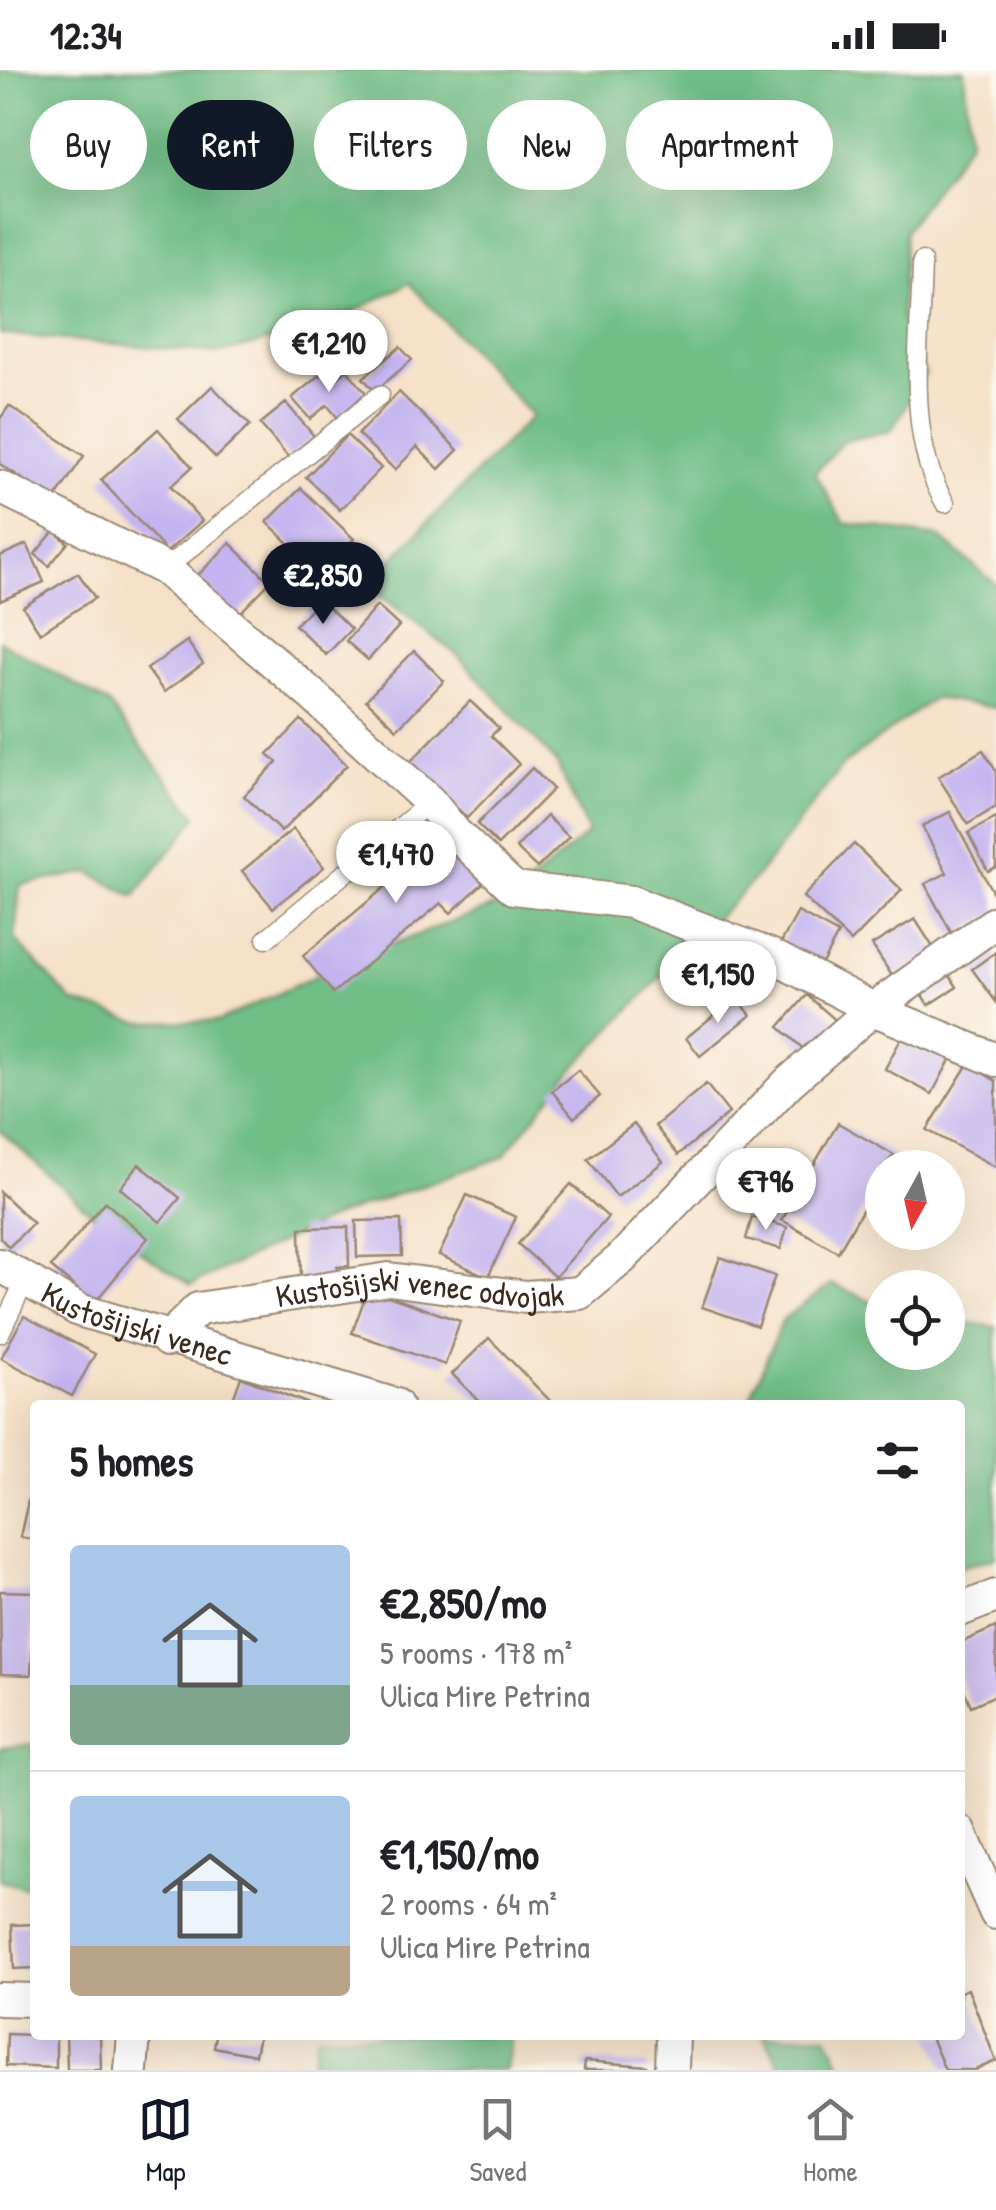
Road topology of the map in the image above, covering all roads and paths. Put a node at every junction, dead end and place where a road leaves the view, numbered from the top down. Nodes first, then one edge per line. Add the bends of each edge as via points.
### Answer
1 (922, 261) dead end
2 (380, 396) dead end
3 (0, 487) edge
4 (944, 503) dead end
5 (165, 568) junction
6 (430, 802) junction
7 (996, 922) edge
8 (266, 938) dead end
9 (872, 1009) junction
10 (996, 1060) edge
11 (12, 1273) edge
12 (0, 1333) edge
13 (167, 1340) junction
14 (382, 1400) edge
15 (996, 1596) edge
16 (965, 1608) edge
17 (965, 1843) edge
18 (996, 1913) edge
19 (0, 1999) edge
20 (30, 2000) edge
21 (134, 2040) edge
22 (673, 2040) edge
23 (131, 2070) edge
24 (672, 2070) edge

1 - 4 lane via 926,472
2 - 5 lane
3 - 5 street
5 - 6 street
6 - 8 lane
6 - 9 street via 514,888 630,902 770,955
7 - 9 street, Kustošijski venec odvojak
9 - 10 street
9 - 13 street, Kustošijski venec odvojak via 788,1083 622,1259 580,1293 526,1296 389,1278 198,1309
11 - 12 lane
11 - 13 street, Kustošijski venec via 80,1310
13 - 14 street, Kustošijski venec
15 - 16 street
17 - 18 street
19 - 20 street
21 - 23 street
22 - 24 street

